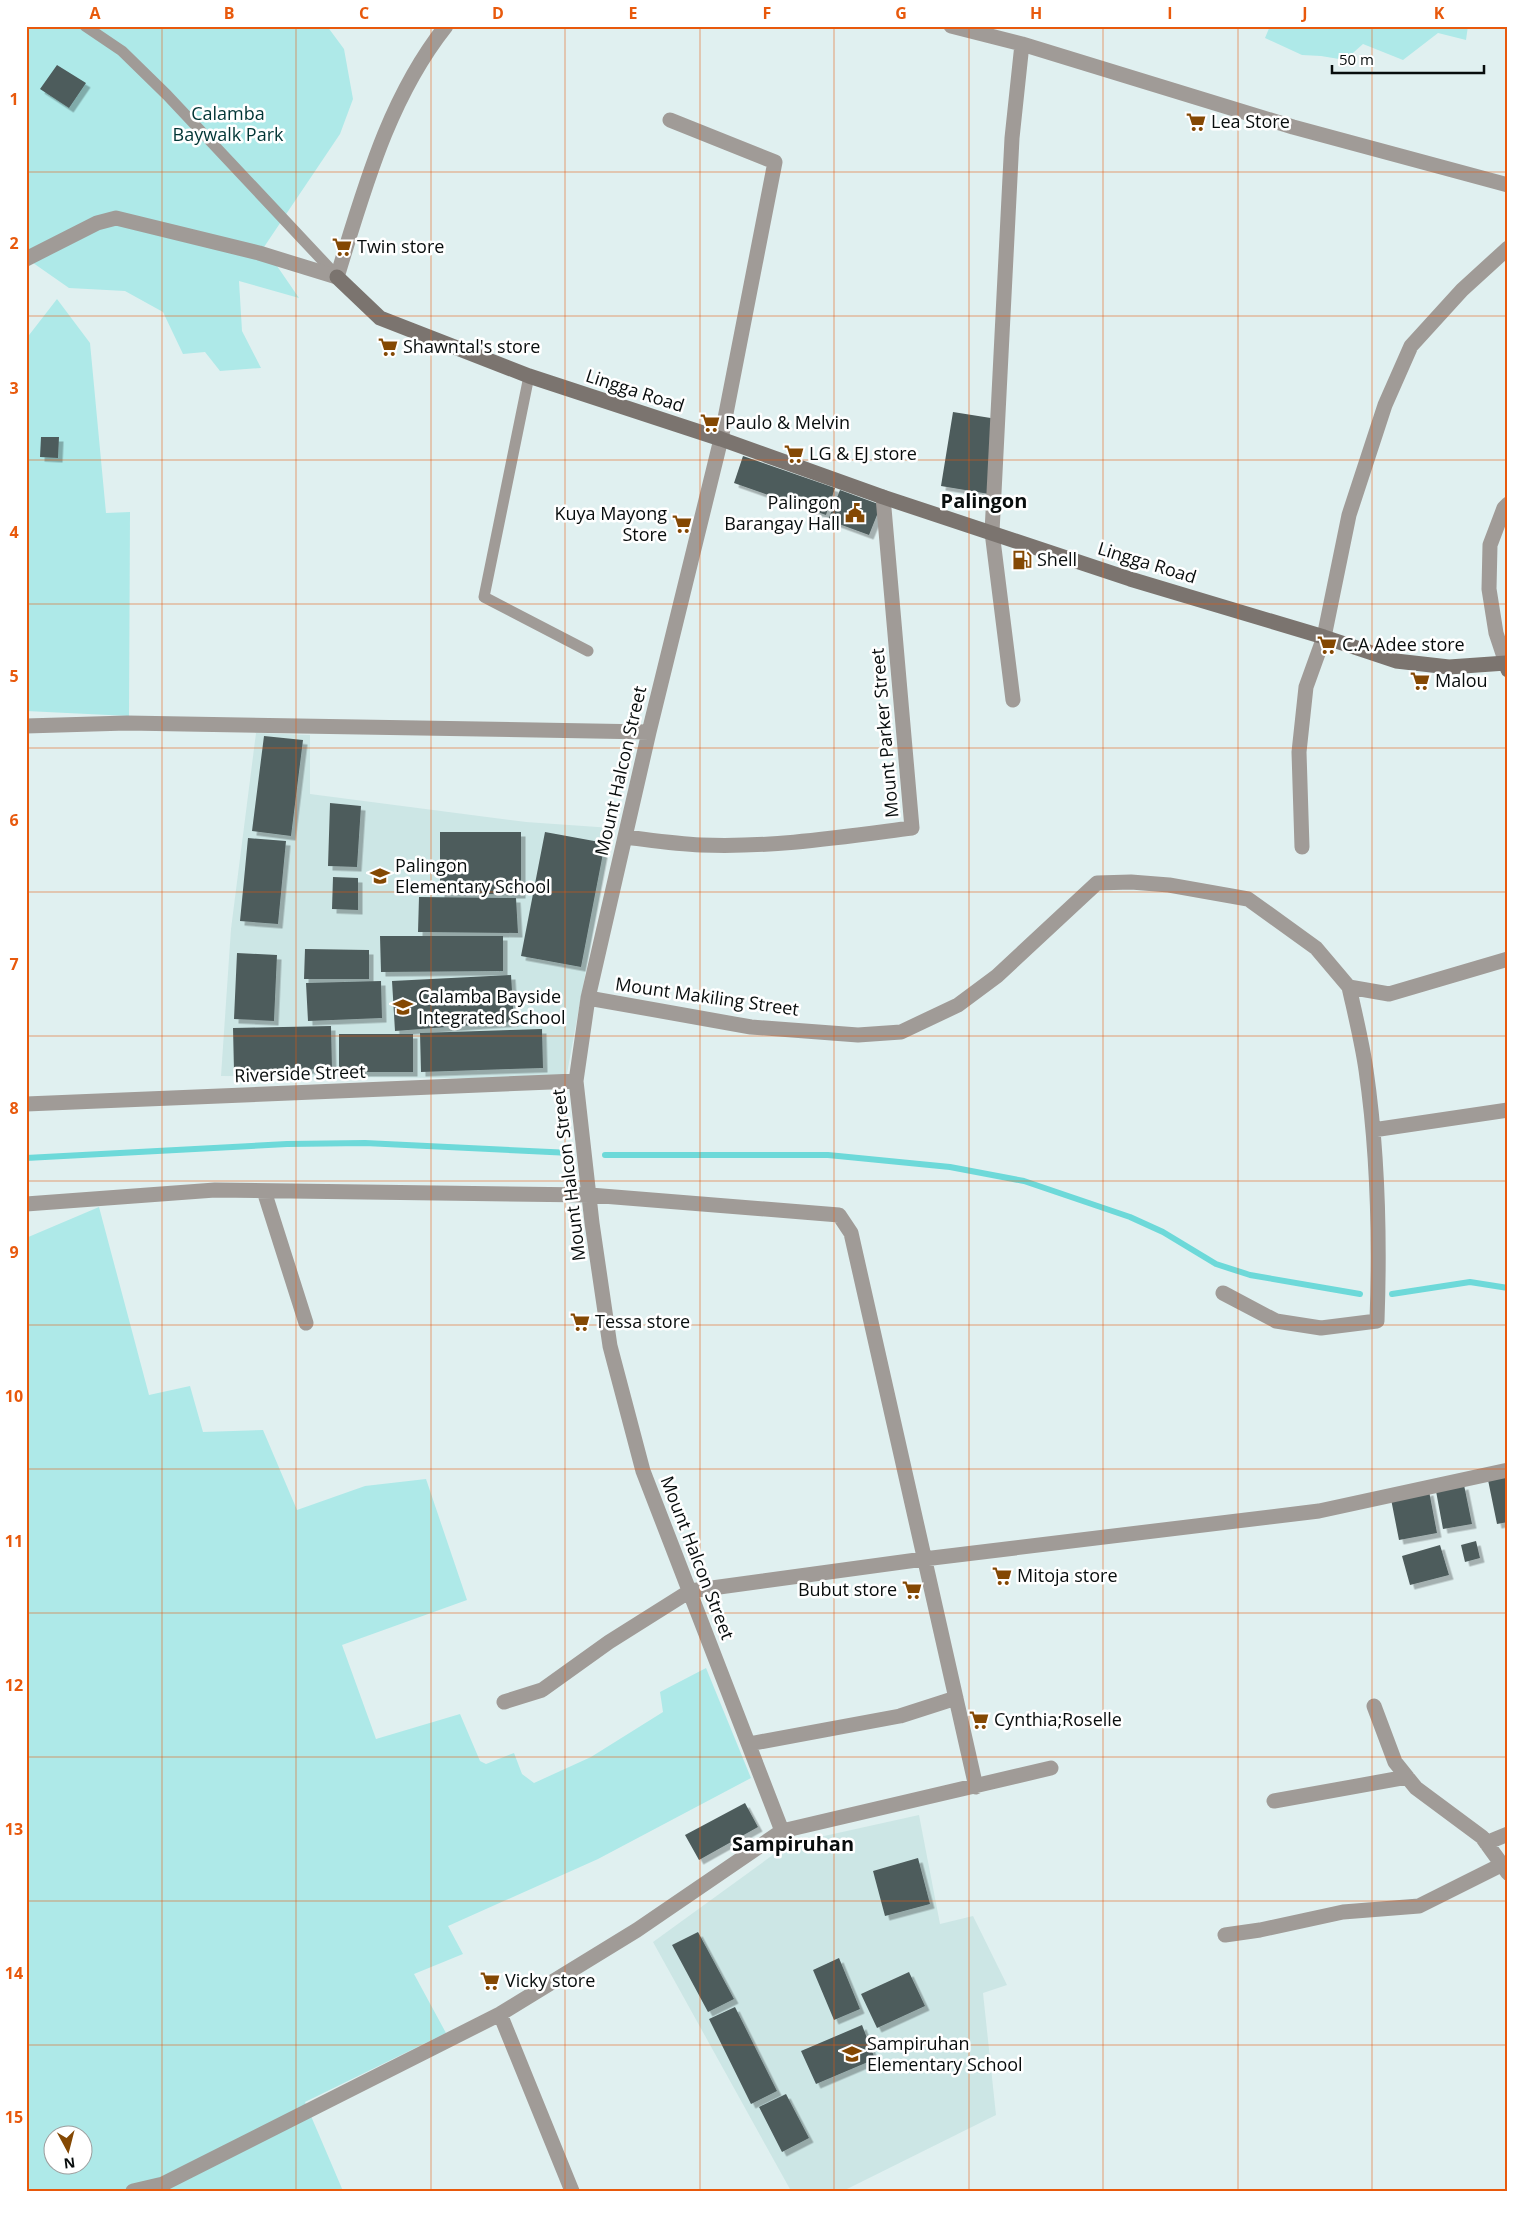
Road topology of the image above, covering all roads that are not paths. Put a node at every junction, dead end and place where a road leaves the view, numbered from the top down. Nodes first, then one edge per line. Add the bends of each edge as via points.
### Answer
1 (85, 26) edge
2 (446, 26) edge
3 (951, 26) edge
4 (1022, 44) junction
5 (670, 120) dead end
6 (1508, 185) edge
7 (1508, 248) edge
8 (26, 259) edge
9 (338, 277) junction
10 (529, 376) junction
11 (721, 440) junction
12 (883, 497) junction
13 (1508, 504) edge
14 (992, 532) junction
15 (1502, 632) edge
16 (1324, 637) junction
17 (588, 651) dead end
18 (1507, 666) edge
19 (1013, 700) dead end
20 (26, 726) edge
21 (649, 732) junction
22 (625, 837) junction
23 (1302, 847) dead end
24 (1508, 958) edge
25 (1349, 987) junction
26 (588, 998) junction
27 (576, 1081) junction
28 (26, 1104) edge
29 (1508, 1110) edge
30 (1373, 1130) junction
31 (264, 1190) junction
32 (590, 1195) junction
33 (26, 1204) edge
34 (1224, 1293) dead end
35 (306, 1322) dead end
36 (1508, 1470) edge
37 (924, 1559) junction
38 (690, 1591) junction
39 (956, 1698) junction
40 (504, 1702) dead end
41 (1374, 1706) dead end
42 (749, 1744) junction
43 (1051, 1768) dead end
44 (1407, 1778) junction
45 (976, 1787) junction
46 (1274, 1801) dead end
47 (782, 1831) junction
48 (1508, 1834) edge
49 (1486, 1843) junction
50 (1505, 1869) edge
51 (1225, 1935) dead end
52 (500, 2014) junction
53 (133, 2191) edge
54 (572, 2191) edge

1 - 9 lane via 122,51 167,95
2 - 9 street via 402,94 369,174
3 - 4 street
4 - 6 street via 1293,126
4 - 14 street via 1012,138
5 - 11 street, Mount Halcon Street via 775,162
7 - 16 street via 1462,290 1411,346 1385,405 1349,515
8 - 9 street via 97,223 116,218
9 - 10 street, Lingga Road via 380,318
10 - 11 street, Lingga Road
10 - 17 lane via 484,597
11 - 12 street, Lingga Road
11 - 21 street, Mount Halcon Street
12 - 14 street, Lingga Road
12 - 22 street, Mount Parker Street via 912,828 757,844 700,845
13 - 15 street via 1490,546 1489,589
14 - 16 street, Lingga Road via 1130,579
14 - 19 street
15 - 18 street
16 - 18 street, Lingga Road via 1396,661 1449,667
16 - 23 street via 1306,686 1301,734
20 - 21 street via 127,723
21 - 22 street, Mount Halcon Street
22 - 26 street, Mount Halcon Street
24 - 25 street via 1388,994
25 - 26 street, Mount Makiling Street via 1316,948 1248,898 1131,882 1097,883 997,976 958,1005 901,1032 858,1035 752,1026
25 - 30 street via 1366,1067
26 - 27 street, Mount Halcon Street
27 - 28 street, Riverside Street
27 - 32 street, Mount Halcon Street
29 - 30 street
30 - 34 street via 1379,1254 1377,1321 1321,1328 1276,1321
31 - 32 street
31 - 33 street via 215,1190
31 - 35 street
32 - 37 street via 839,1215 851,1233
32 - 38 street, Mount Halcon Street via 610,1346 643,1471
36 - 37 street via 1319,1511
37 - 38 street
37 - 39 street
38 - 40 street via 609,1642 542,1690
38 - 42 street, Mount Halcon Street
39 - 42 street via 900,1716
39 - 45 street
41 - 44 street via 1395,1762
42 - 47 street, Mount Halcon Street
43 - 45 street
44 - 46 street
44 - 49 street
45 - 47 street
47 - 52 street via 637,1930
48 - 49 street
49 - 50 street
50 - 51 street via 1419,1906 1343,1912
52 - 53 street via 163,2184
52 - 54 street

